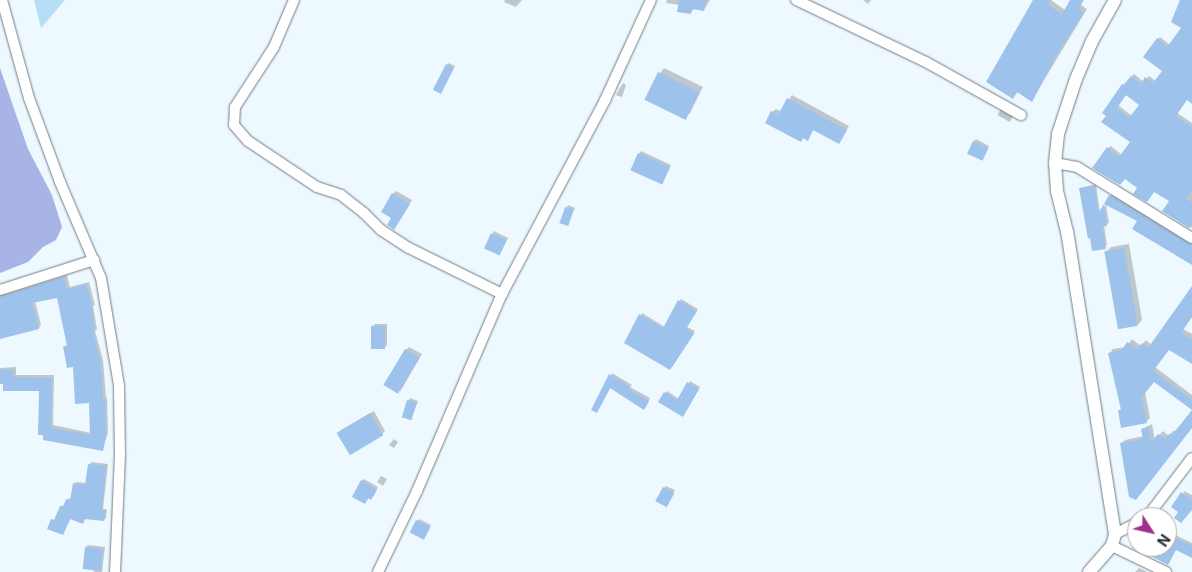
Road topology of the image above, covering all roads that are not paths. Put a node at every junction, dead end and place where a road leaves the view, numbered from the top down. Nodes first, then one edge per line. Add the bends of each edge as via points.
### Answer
1 (2, 0) edge
2 (294, 0) edge
3 (651, 0) edge
4 (796, 0) edge
5 (1115, 0) edge
6 (1021, 115) dead end
7 (1055, 164) junction
8 (1192, 238) edge
9 (94, 260) junction
10 (0, 290) edge
11 (502, 294) junction
12 (1192, 458) edge
13 (1155, 507) edge
14 (1127, 528) edge
15 (1115, 534) junction
16 (1112, 546) junction
17 (115, 572) edge
18 (378, 572) edge
19 (1089, 572) edge
20 (1166, 572) edge

1 - 9 street via 29,98 60,182
2 - 11 street via 274,47 235,107 234,125 248,141 317,187 341,195 381,230 409,248
3 - 11 street via 605,100
4 - 6 street via 926,62
5 - 7 main road via 1076,79 1058,134
7 - 8 street via 1077,167
7 - 15 main road
9 - 10 street
9 - 17 street via 108,311 119,386
11 - 18 street via 417,491
12 - 13 street
14 - 15 street
15 - 16 main road
16 - 19 main road
16 - 20 street

